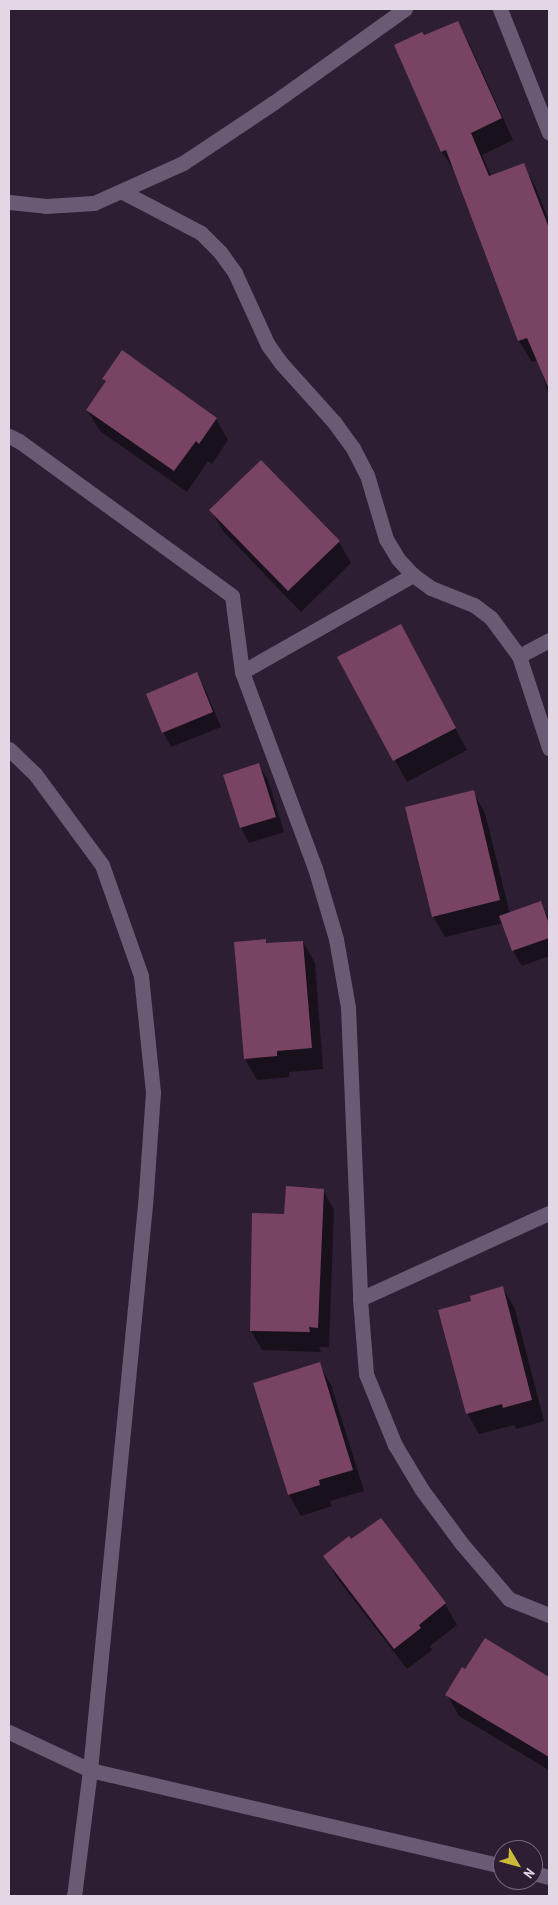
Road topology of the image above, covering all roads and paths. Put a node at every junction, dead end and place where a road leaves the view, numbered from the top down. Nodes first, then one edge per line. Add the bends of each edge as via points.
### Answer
1 (404, 9) edge
2 (500, 9) edge
3 (549, 133) edge
4 (122, 192) junction
5 (9, 202) edge
6 (9, 436) edge
7 (413, 575) junction
8 (549, 640) edge
9 (519, 656) junction
10 (242, 672) junction
11 (549, 748) edge
12 (9, 749) edge
13 (549, 1213) edge
14 (360, 1299) junction
15 (549, 1614) edge
16 (9, 1732) edge
17 (90, 1770) junction
18 (493, 1864) edge
19 (74, 1896) edge

1 - 4 street via 183,163
2 - 3 street
4 - 5 street via 94,203 73,206
4 - 7 street via 201,233 220,252 235,273 268,345 353,448 367,475 386,539
6 - 10 street via 232,596
7 - 9 street via 431,588 474,605 491,618
7 - 10 street
8 - 9 street
9 - 11 street
10 - 14 street via 315,868 336,939 348,1007
12 - 17 street via 35,774 102,865 141,976 153,1092
13 - 14 street
14 - 15 street via 366,1374 395,1445 422,1490 509,1599
16 - 17 street
17 - 18 street
17 - 19 street

